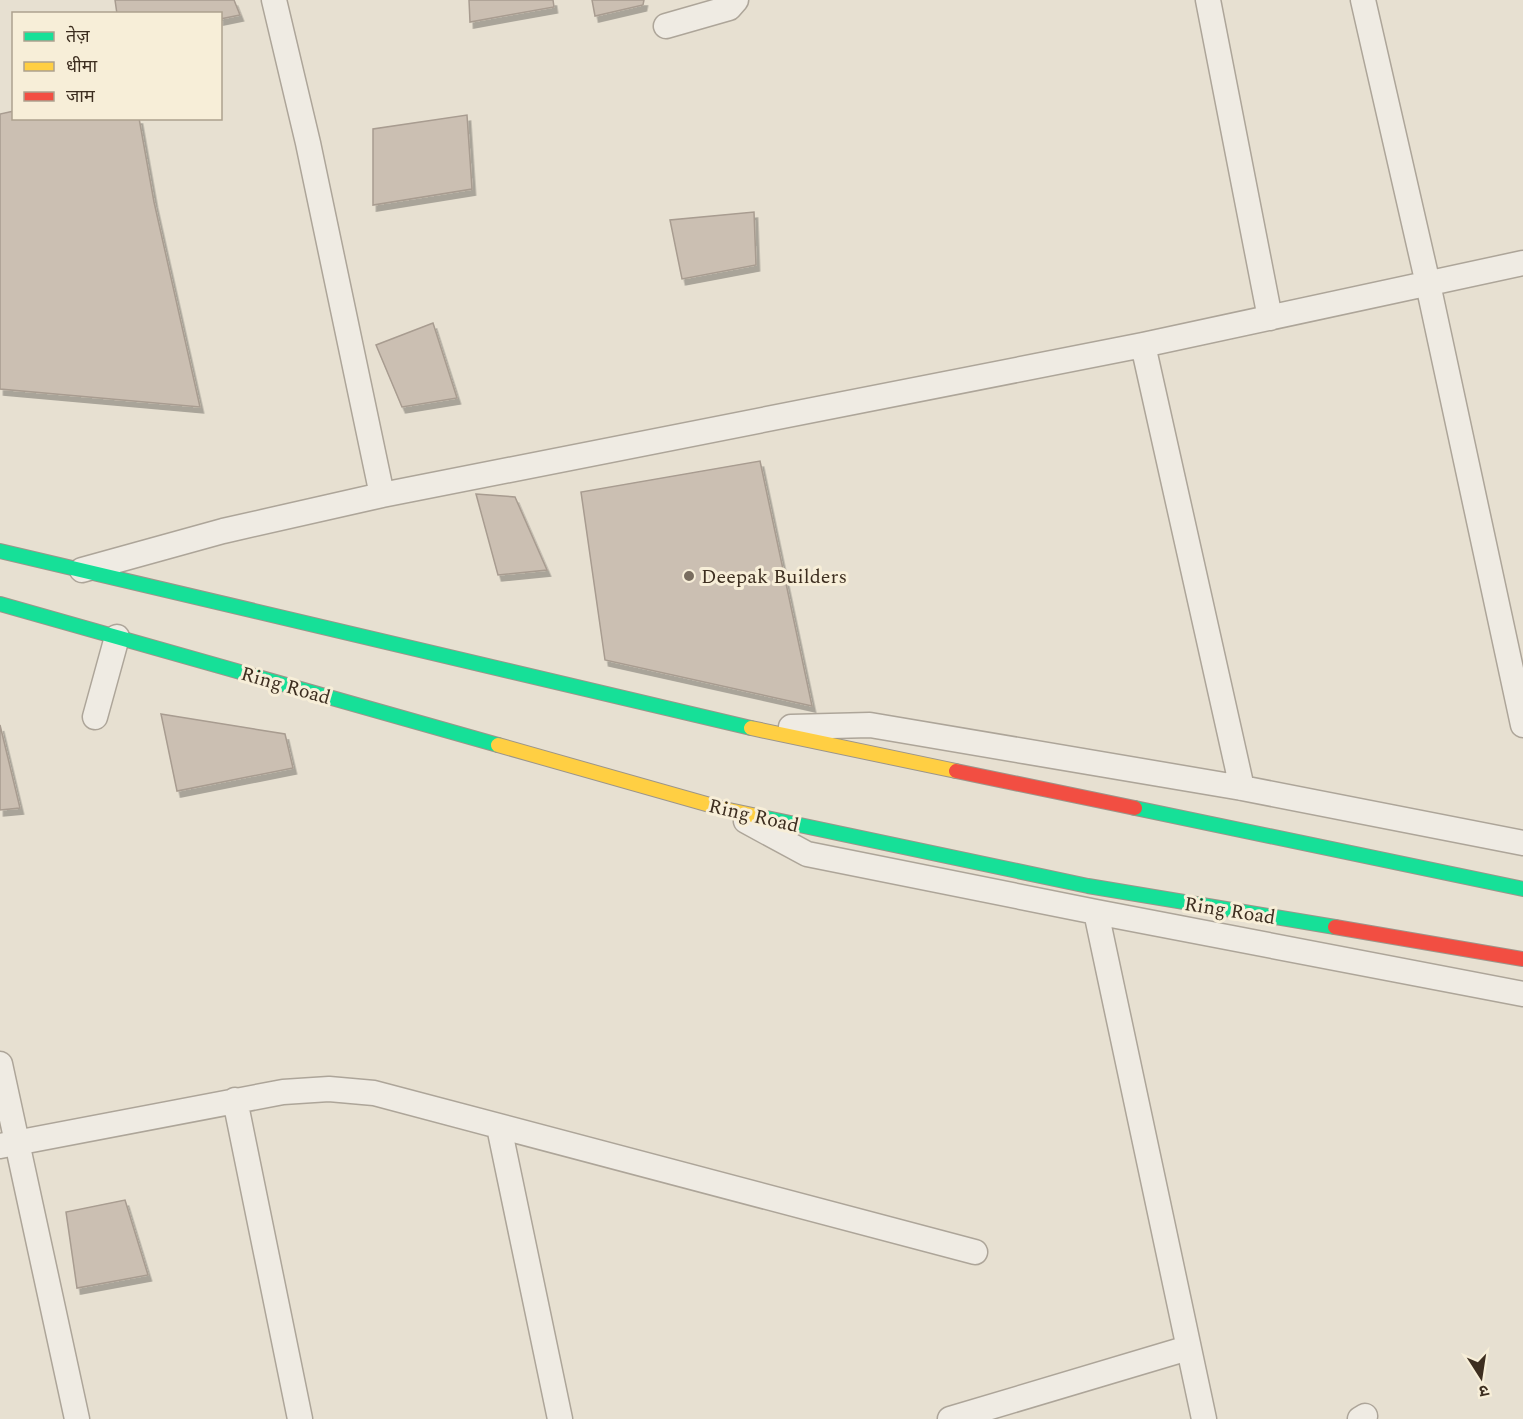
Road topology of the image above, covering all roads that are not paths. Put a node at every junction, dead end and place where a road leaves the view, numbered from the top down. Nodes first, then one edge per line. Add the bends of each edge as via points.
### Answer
1 (274, 0) edge
2 (736, 0) edge
3 (1208, 0) edge
4 (1363, 0) edge
5 (666, 26) dead end
6 (1523, 263) edge
7 (1428, 284) junction
8 (1270, 318) junction
9 (1143, 345) junction
10 (382, 495) junction
11 (0, 551) edge
12 (81, 570) junction
13 (0, 603) edge
14 (117, 637) junction
15 (95, 717) dead end
16 (1523, 725) edge
17 (753, 728) junction
18 (1242, 788) junction
19 (724, 809) junction
20 (1523, 843) edge
21 (1523, 889) edge
22 (1096, 912) junction
23 (1523, 958) edge
24 (1523, 994) edge
25 (0, 1064) edge
26 (235, 1100) junction
27 (499, 1127) junction
28 (8, 1144) edge
29 (975, 1252) dead end
30 (1188, 1348) junction
31 (1009, 1410) edge
32 (77, 1419) edge
33 (300, 1419) edge
34 (560, 1419) edge
35 (950, 1419) edge
36 (1204, 1419) edge

1 - 10 street
2 - 5 street via 729,8
3 - 8 street
4 - 7 street
6 - 7 street
7 - 8 street
7 - 16 street
8 - 9 street
9 - 10 street
9 - 18 street
10 - 12 street via 223,531
11 - 12 street
12 - 17 street
13 - 14 street, Ring Road
14 - 15 street
14 - 19 street, Ring Road
17 - 18 street via 870,724
17 - 21 street
18 - 20 street
19 - 22 street via 807,854
19 - 23 street, Ring Road via 1088,886
22 - 24 street
22 - 30 street
25 - 28 street
26 - 27 street via 329,1089 374,1094
26 - 28 street
26 - 33 street
27 - 29 street
27 - 34 street
28 - 32 street
30 - 31 street
30 - 36 street
31 - 35 street

